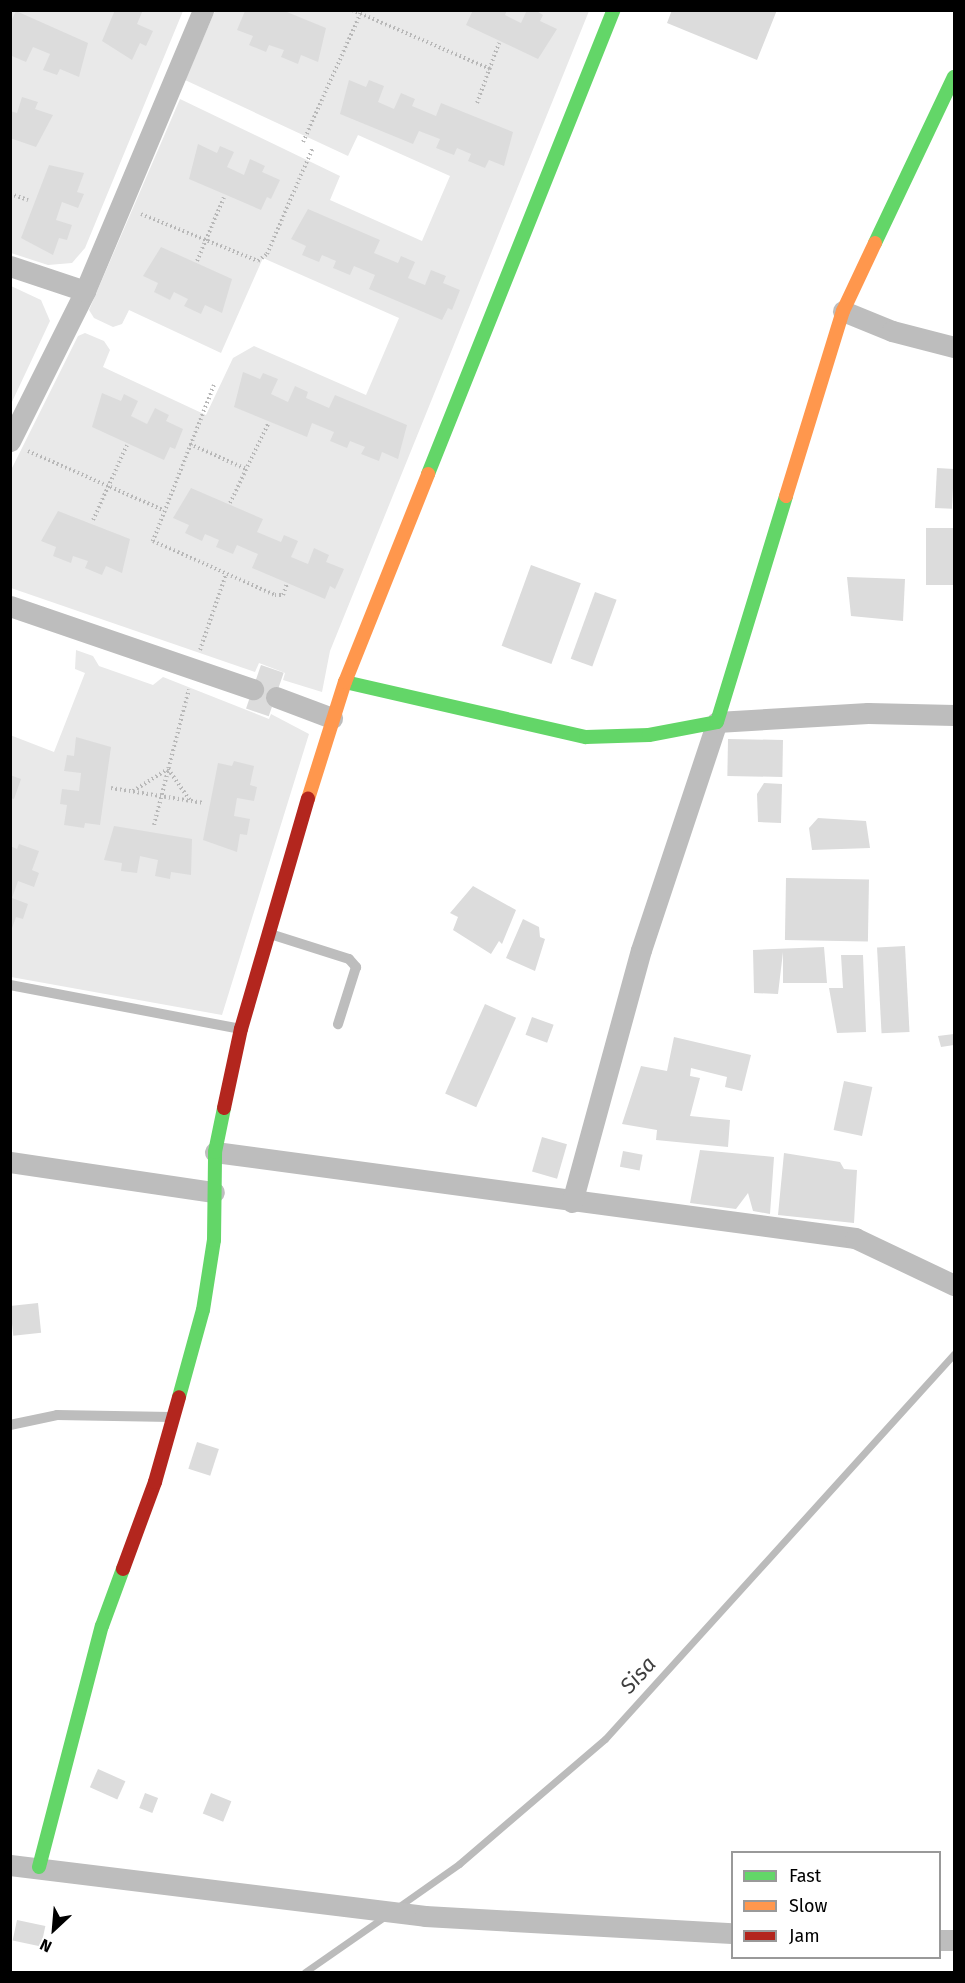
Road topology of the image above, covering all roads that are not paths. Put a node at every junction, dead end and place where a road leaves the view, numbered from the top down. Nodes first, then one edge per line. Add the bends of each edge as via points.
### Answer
1 (203, 10) edge
2 (614, 10) edge
3 (954, 77) edge
4 (10, 266) edge
5 (85, 291) junction
6 (843, 311) junction
7 (954, 347) edge
8 (16, 445) edge
9 (10, 606) edge
10 (345, 682) junction
11 (253, 689) dead end
12 (276, 697) dead end
13 (954, 715) edge
14 (332, 718) junction
15 (717, 722) junction
16 (267, 933) junction
17 (10, 985) edge
18 (338, 1024) dead end
19 (241, 1029) junction
20 (215, 1152) junction
21 (10, 1162) edge
22 (214, 1192) junction
23 (572, 1202) junction
24 (954, 1285) edge
25 (174, 1417) junction
26 (10, 1425) edge
27 (10, 1865) edge
28 (39, 1867) junction
29 (731, 1933) edge

1 - 5 street
2 - 10 street
3 - 6 street
4 - 5 street
5 - 8 street
6 - 7 street via 892,331
6 - 15 street
9 - 11 street
10 - 14 street
10 - 15 street via 586,737 649,735
12 - 14 street
13 - 15 street via 857,713
14 - 16 street
15 - 23 street via 641,950
16 - 18 lane via 349,959 356,967
16 - 19 street
17 - 19 lane
19 - 20 street
20 - 22 street
20 - 23 street
21 - 22 street
22 - 25 street via 214,1240 203,1310
23 - 24 street via 855,1238
25 - 26 lane via 57,1415
25 - 28 street via 102,1626
27 - 28 street
28 - 29 street via 425,1916

